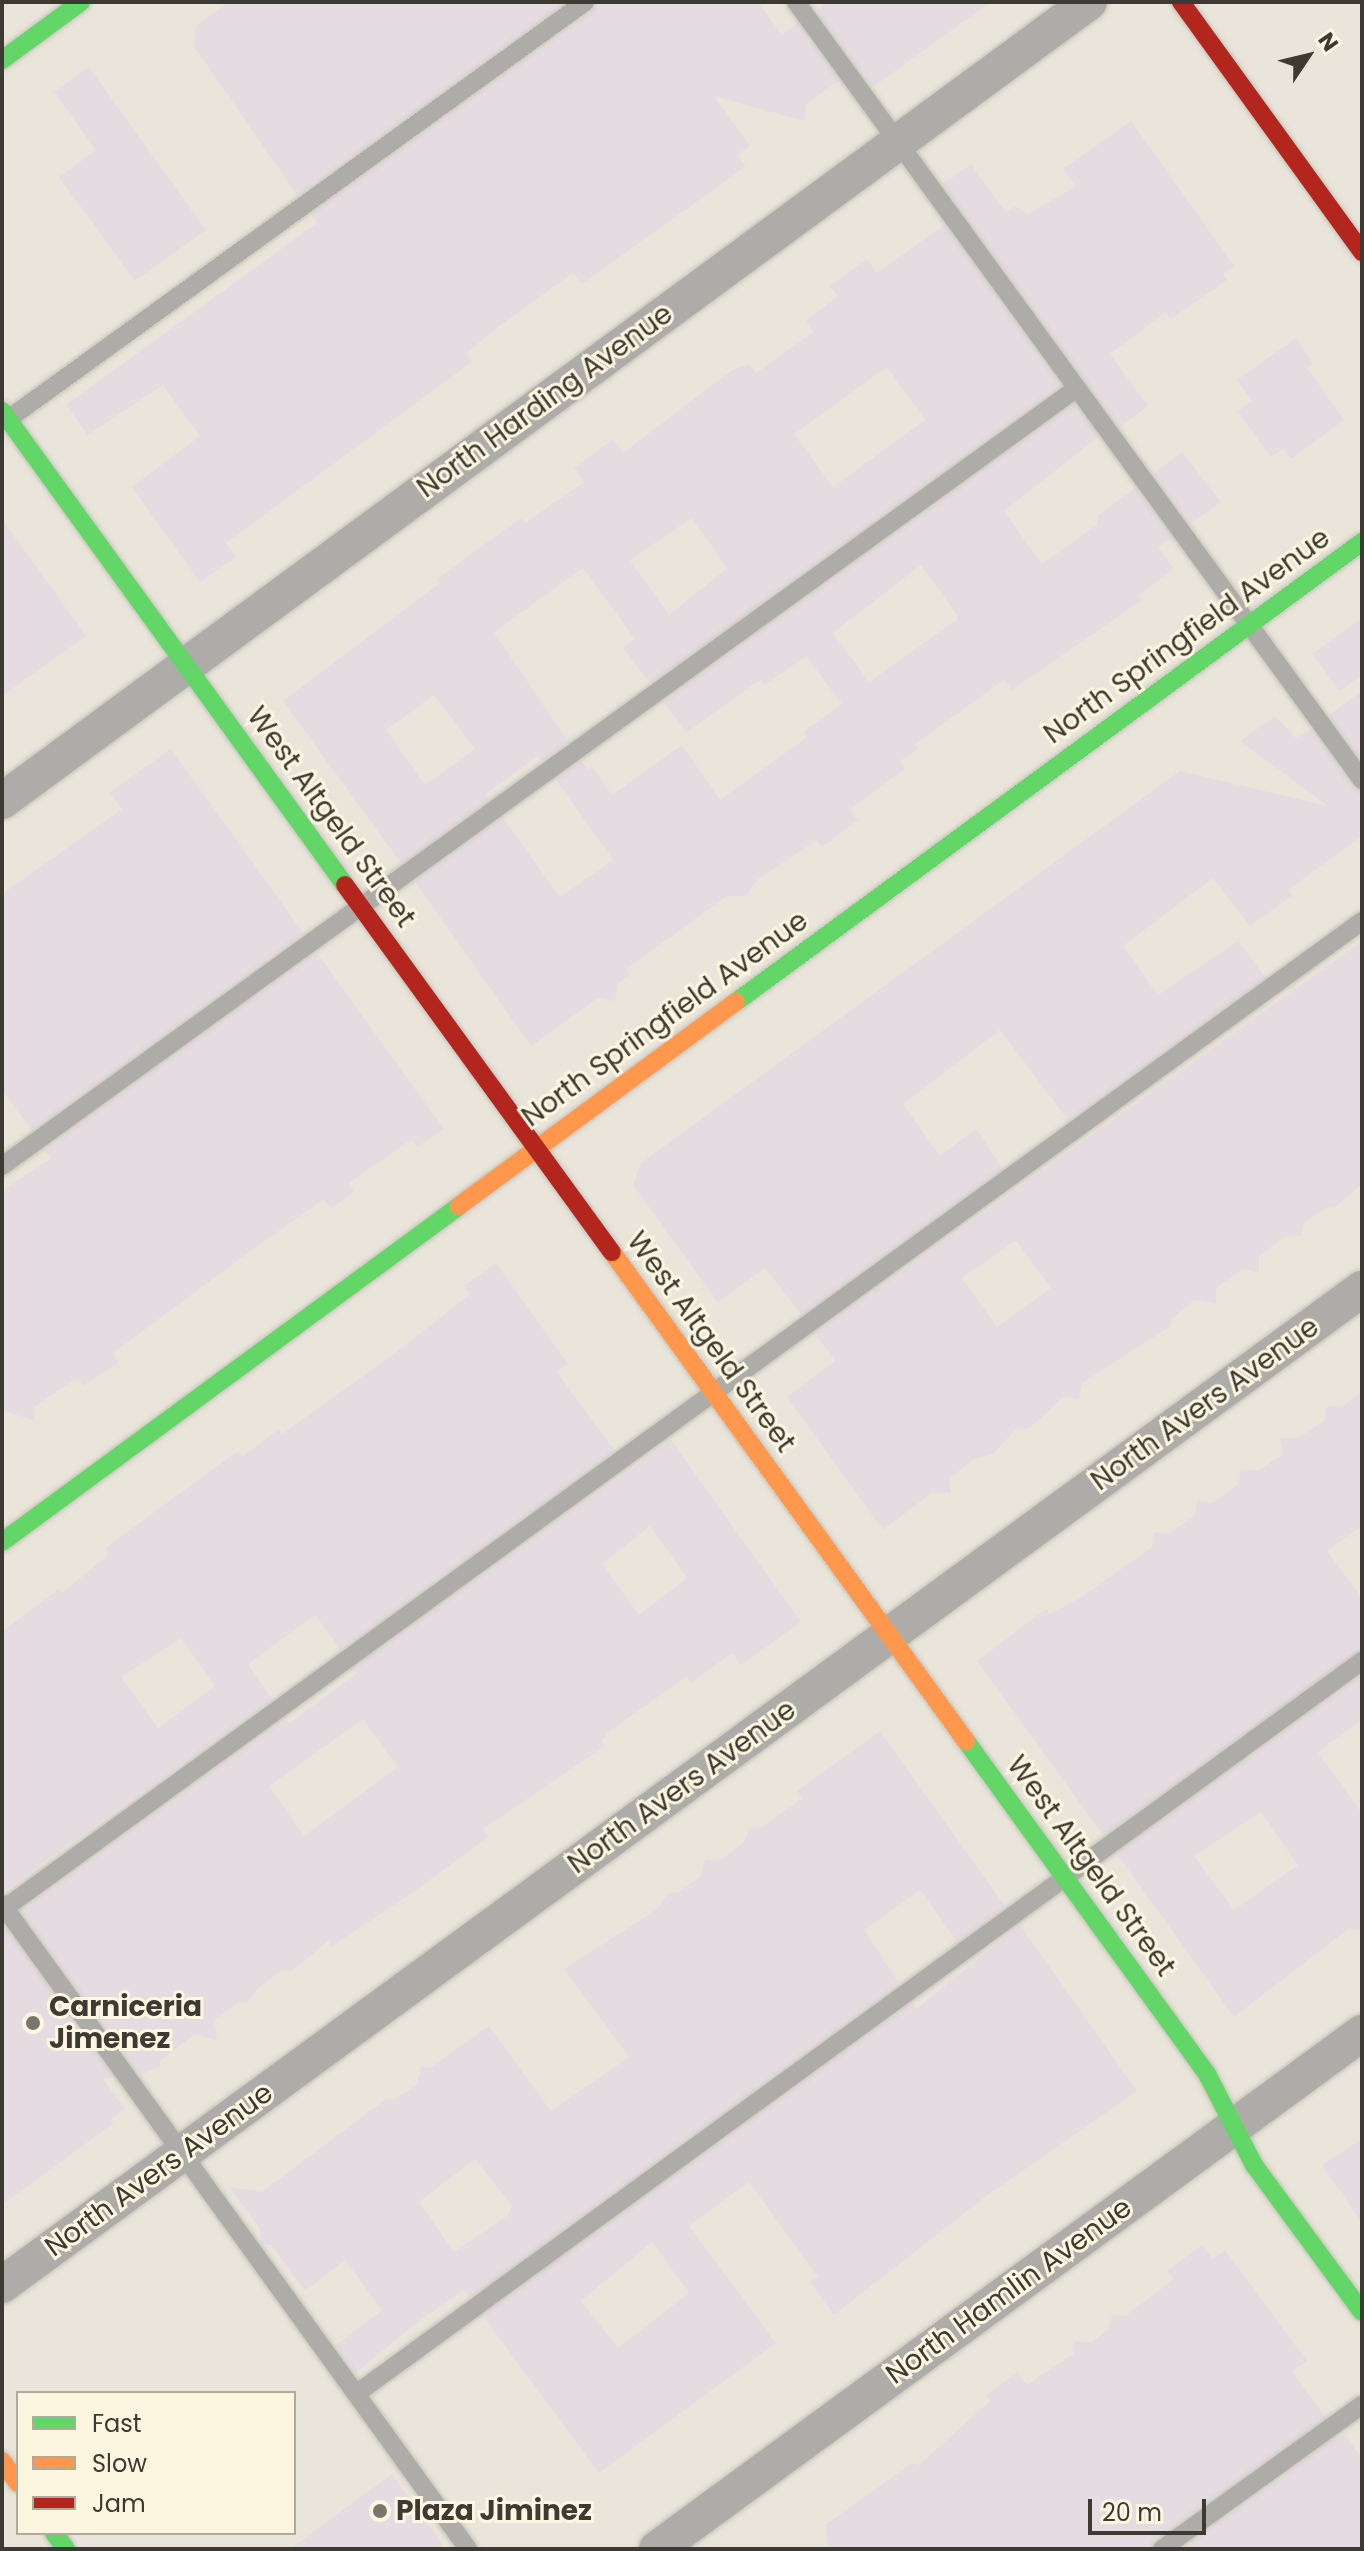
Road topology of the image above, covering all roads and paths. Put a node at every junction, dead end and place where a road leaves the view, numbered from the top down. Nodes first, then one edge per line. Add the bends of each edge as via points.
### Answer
1 (81, 2) edge
2 (585, 2) edge
3 (796, 2) edge
4 (1089, 2) edge
5 (1181, 2) edge
6 (2, 60) edge
7 (898, 142) junction
8 (1362, 252) edge
9 (1077, 388) junction
10 (4, 418) edge
11 (1362, 542) edge
12 (1249, 625) junction
13 (186, 665) junction
14 (1362, 780) edge
15 (2, 801) edge
16 (362, 909) junction
17 (1362, 921) edge
18 (537, 1149) junction
19 (2, 1166) edge
20 (1362, 1289) edge
21 (714, 1394) junction
22 (2, 1542) edge
23 (889, 1635) junction
24 (1362, 1661) edge
25 (1065, 1877) junction
26 (3, 1906) edge
27 (1362, 2033) edge
28 (1235, 2126) junction
29 (182, 2153) junction
30 (2, 2285) edge
31 (1362, 2312) edge
32 (356, 2394) junction
33 (1362, 2405) edge
34 (2, 2461) edge
35 (16, 2480) edge
36 (468, 2549) edge
37 (657, 2549) edge
38 (1162, 2549) edge

1 - 6 street
2 - 10 lane
3 - 7 lane
4 - 7 street, North Harding Avenue
5 - 8 street
7 - 9 lane
7 - 13 street, North Harding Avenue
9 - 12 lane
9 - 16 lane
10 - 13 street, West Altgeld Street
11 - 12 street, North Springfield Avenue
12 - 14 lane
12 - 18 street, North Springfield Avenue
13 - 15 street, North Harding Avenue
13 - 16 street, West Altgeld Street
16 - 18 street, West Altgeld Street
16 - 19 lane
17 - 21 lane
18 - 21 street, West Altgeld Street
18 - 22 street, North Springfield Avenue
20 - 23 street, North Avers Avenue
21 - 23 street, West Altgeld Street
21 - 26 lane
23 - 25 street, West Altgeld Street
23 - 29 street, North Avers Avenue
24 - 25 lane
25 - 28 street, West Altgeld Street via 1214,2084
25 - 32 lane
26 - 29 lane
27 - 28 street, North Hamlin Avenue
28 - 31 street, West Altgeld Street via 1254,2165
28 - 37 street, North Hamlin Avenue
29 - 30 street, North Avers Avenue
29 - 32 lane
32 - 36 lane
33 - 38 lane
34 - 35 street

